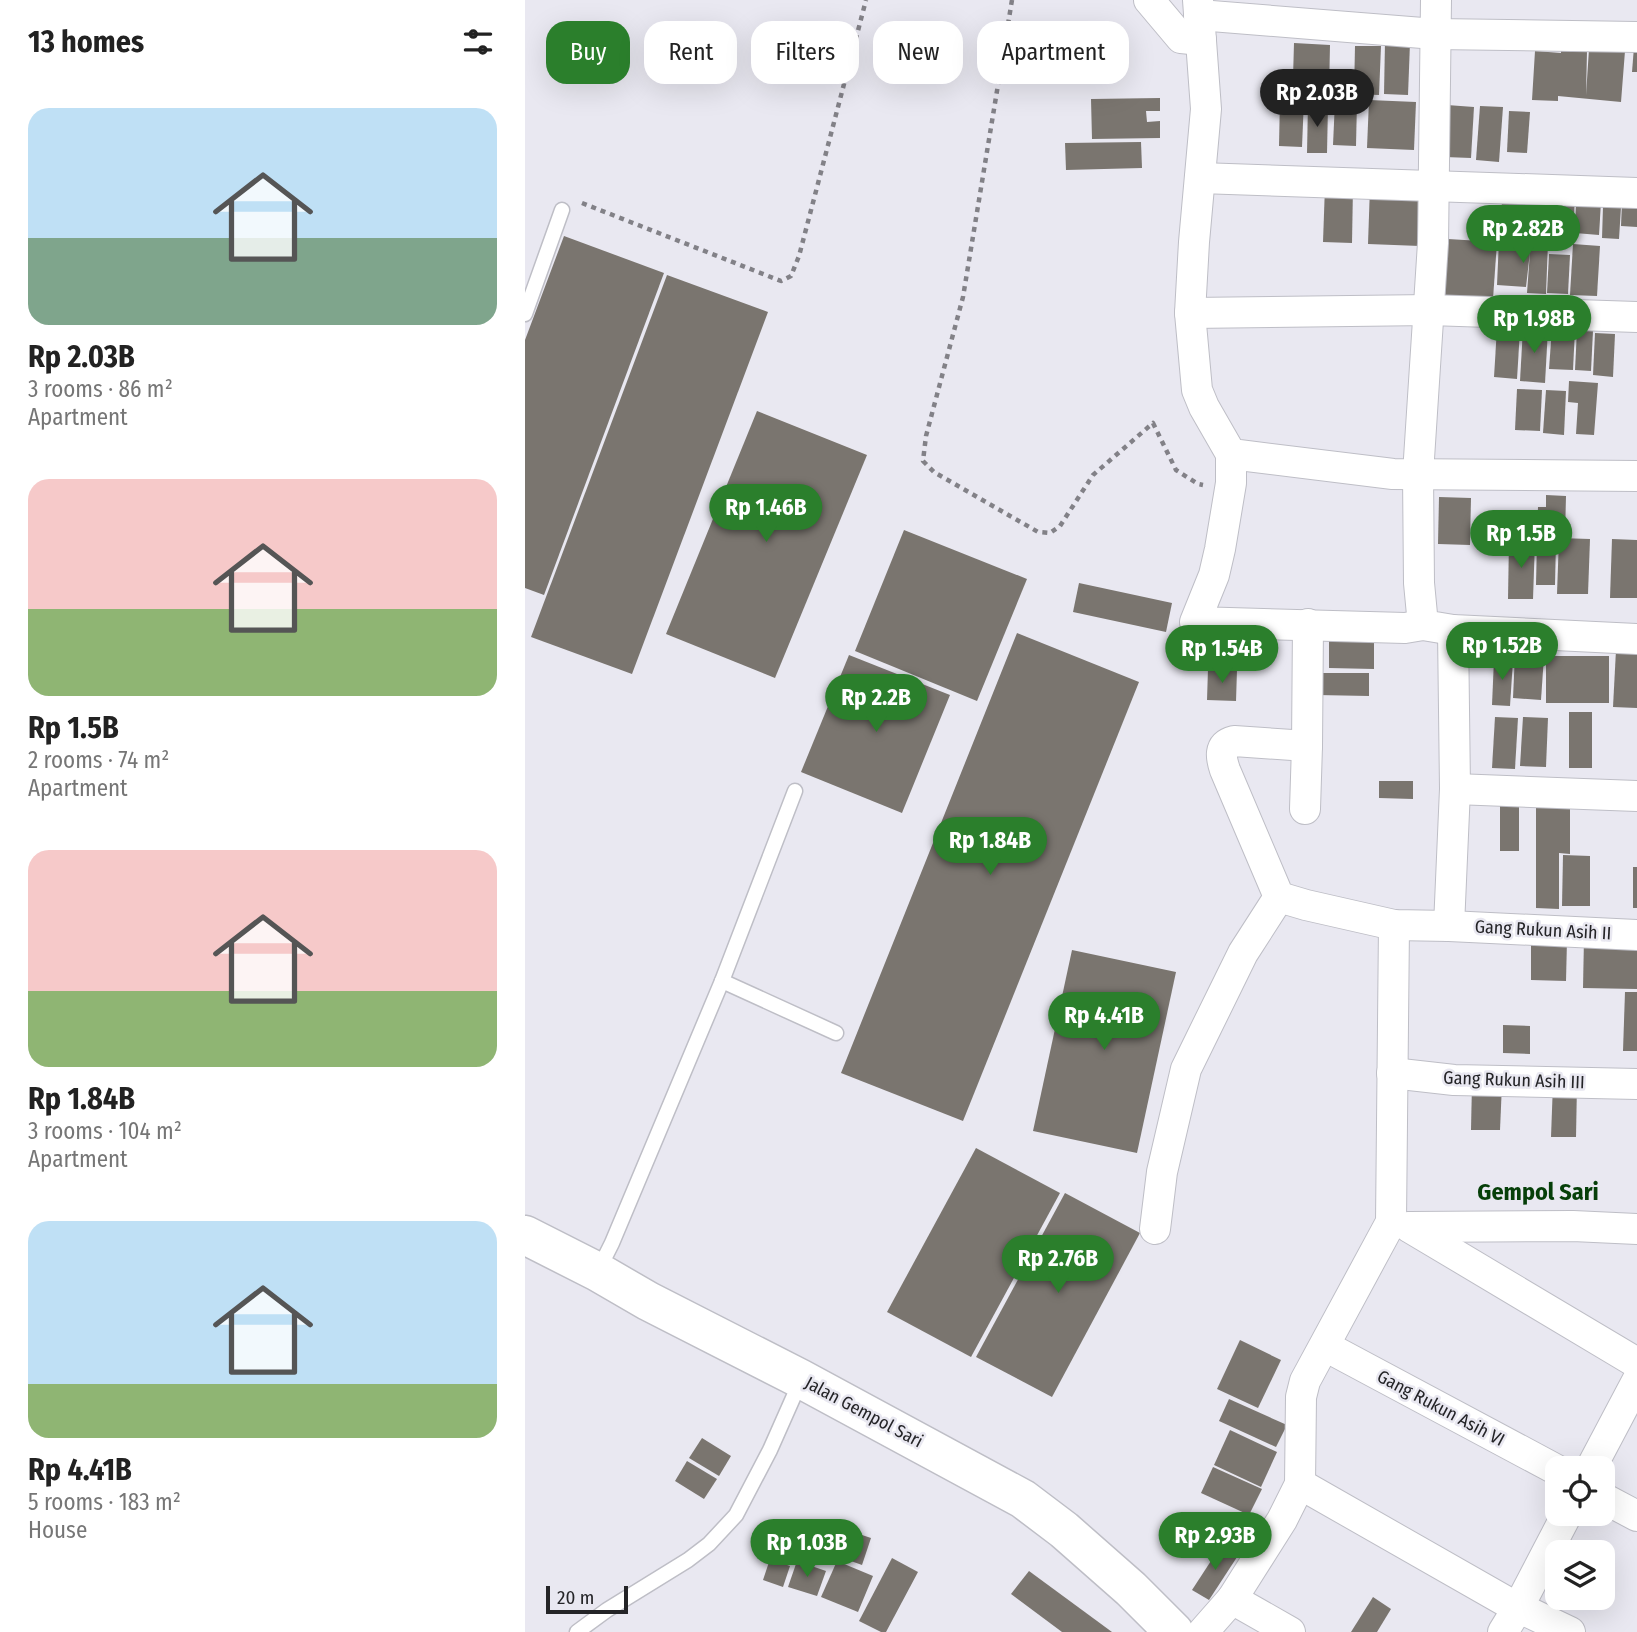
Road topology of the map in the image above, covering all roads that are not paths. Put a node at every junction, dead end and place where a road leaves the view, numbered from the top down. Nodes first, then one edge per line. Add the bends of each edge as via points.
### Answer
1 (1149, 0) edge
2 (1436, 0) edge
3 (1199, 19) edge
4 (1435, 34) junction
5 (1637, 37) edge
6 (1200, 178) junction
7 (1435, 186) junction
8 (1637, 193) edge
9 (562, 210) road end
10 (1430, 310) junction
11 (1190, 313) junction
12 (525, 314) edge
13 (1637, 317) edge
14 (1231, 468) junction
15 (1418, 474) junction
16 (1637, 476) edge
17 (1308, 624) junction
18 (1423, 625) junction
19 (1453, 630) junction
20 (1637, 639) edge
21 (1307, 746) junction
22 (1455, 789) junction
23 (795, 791) dead end
24 (1637, 796) edge
25 (1305, 809) dead end
26 (1279, 897) junction
27 (1394, 925) junction
28 (1449, 926) junction
29 (1637, 935) edge
30 (722, 981) junction
31 (836, 1033) dead end
32 (1392, 1073) junction
33 (1637, 1084) edge
34 (1400, 1224) junction
35 (1155, 1229) dead end
36 (1637, 1229) edge
37 (525, 1235) edge
38 (598, 1272) junction
39 (1325, 1346) junction
40 (1637, 1363) edge
41 (801, 1378) junction
42 (1637, 1381) edge
43 (1597, 1456) edge
44 (1545, 1464) edge
45 (1300, 1484) junction
46 (1615, 1504) edge
47 (1637, 1516) edge
48 (1561, 1526) edge
49 (1232, 1600) junction
50 (1519, 1606) junction
51 (1178, 1631) edge
52 (577, 1632) edge
53 (1290, 1632) edge
54 (1503, 1632) edge
55 (1570, 1632) edge

1 - 3 street via 1181,38
2 - 4 street
3 - 4 street
3 - 6 street via 1206,109
4 - 5 street
4 - 7 street
6 - 7 street
6 - 11 street
7 - 8 street
7 - 10 street
9 - 12 lane
10 - 11 street
10 - 13 street
10 - 15 street
11 - 14 street via 1197,390
14 - 15 street
14 - 17 street via 1214,575 1195,622
15 - 16 street
15 - 18 street
17 - 18 street
17 - 21 street
18 - 19 street
19 - 20 street
19 - 22 street
21 - 25 street
21 - 26 street via 1234,741 1224,747 1221,756
22 - 24 street
22 - 28 street
23 - 30 lane
26 - 27 street, Gang Rukun Asih II
26 - 35 street via 1243,953 1186,1069 1162,1172
27 - 28 street, Gang Rukun Asih II
27 - 32 street
28 - 29 street, Gang Rukun Asih II
30 - 31 lane
30 - 38 lane
32 - 33 street, Gang Rukun Asih III via 1454,1080
32 - 34 street
34 - 36 street
34 - 39 street
34 - 40 street
37 - 38 street, Jalan Gempol Sari
38 - 41 street, Jalan Gempol Sari
39 - 44 street, Gang Rukun Asih VI
39 - 45 street via 1301,1397
41 - 51 street, Jalan Gempol Sari via 1023,1499
41 - 52 lane via 736,1516 688,1560
42 - 43 street
45 - 49 street
45 - 50 street
46 - 47 street
48 - 50 street
49 - 51 street
49 - 53 street
50 - 54 street
50 - 55 street

